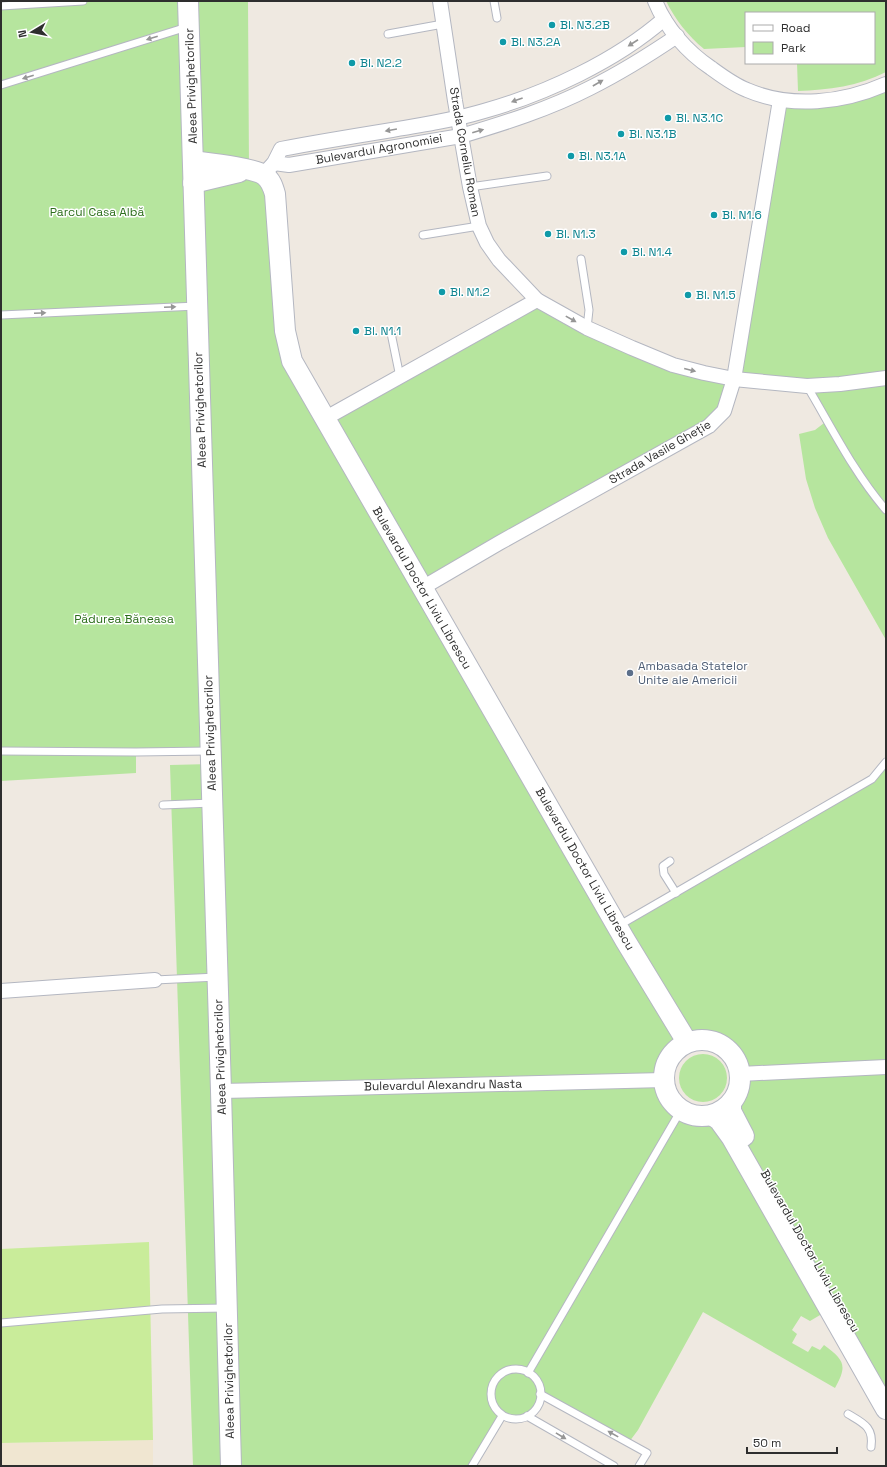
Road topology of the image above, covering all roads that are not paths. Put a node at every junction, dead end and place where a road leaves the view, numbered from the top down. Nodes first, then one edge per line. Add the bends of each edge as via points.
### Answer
1 (83, 1) edge
2 (188, 1) edge
3 (440, 1) edge
4 (494, 1) edge
5 (655, 1) edge
6 (9, 3) edge
7 (1, 6) edge
8 (496, 18) dead end
9 (664, 20) junction
10 (443, 24) junction
11 (189, 26) junction
12 (388, 34) dead end
13 (677, 36) junction
14 (886, 84) edge
15 (1, 85) edge
16 (780, 100) junction
17 (458, 118) junction
18 (461, 136) junction
19 (193, 161) junction
20 (262, 169) junction
21 (547, 176) dead end
22 (193, 183) junction
23 (470, 187) junction
24 (478, 226) junction
25 (423, 235) dead end
26 (580, 259) dead end
27 (536, 300) junction
28 (197, 306) junction
29 (1, 315) edge
30 (587, 328) junction
31 (391, 333) dead end
32 (400, 377) junction
33 (886, 378) edge
34 (734, 380) junction
35 (808, 386) junction
36 (324, 419) junction
37 (886, 510) edge
38 (422, 588) junction
39 (1, 750) edge
40 (210, 751) junction
41 (886, 762) edge
42 (212, 803) junction
43 (163, 805) dead end
44 (670, 860) dead end
45 (676, 893) junction
46 (618, 926) junction
47 (217, 977) junction
48 (155, 980) joint
49 (1, 991) edge
50 (687, 1042) junction
51 (886, 1067) edge
52 (740, 1074) junction
53 (664, 1080) junction
54 (221, 1091) junction
55 (731, 1103) junction
56 (681, 1110) junction
57 (712, 1115) junction
58 (227, 1308) junction
59 (1, 1323) edge
60 (528, 1373) junction
61 (540, 1394) junction
62 (884, 1406) edge
63 (848, 1414) dead end
64 (502, 1416) junction
65 (528, 1416) junction
66 (871, 1447) dead end
67 (231, 1466) edge
68 (472, 1466) edge
69 (614, 1466) edge
70 (639, 1466) edge

1 - 6 lane
2 - 11 street, Aleea Privighetorilor
3 - 10 street, Strada Corneliu Roman
4 - 8 lane
5 - 9 street
6 - 7 lane
9 - 13 street
9 -> 17 street, Bulevardul Agronomiei via 634,43 580,74 508,104
10 - 12 lane
10 - 17 street, Strada Corneliu Roman
11 -> 15 lane
11 - 19 street, Aleea Privighetorilor
13 - 16 street via 686,48 727,80 747,90
18 -> 13 street, Bulevardul Agronomiei via 512,120 591,88
14 - 16 street via 873,90 831,100
16 - 34 street, Strada Vasile Gheție
17 - 18 street, Strada Corneliu Roman
17 -> 20 street, Bulevardul Agronomiei via 281,148
18 - 20 street, Bulevardul Agronomiei
18 - 23 street, Strada Corneliu Roman
19 - 20 street
19 - 22 street, Aleea Privighetorilor
20 - 22 street
20 - 36 street, Bulevardul Doctor Liviu Librescu via 275,194 288,346 292,361
21 - 23 lane
22 - 28 street, Aleea Privighetorilor
23 - 24 street, Strada Corneliu Roman
24 - 25 lane
24 - 27 street, Strada Corneliu Roman via 499,260
26 - 30 lane via 589,310
27 -> 30 street, Strada Corneliu Roman
27 - 32 street
29 -> 28 lane
28 - 40 street, Aleea Privighetorilor
30 -> 34 street, Strada Corneliu Roman via 673,366
31 - 32 lane
32 - 36 street
33 - 35 street, Strada Corneliu Roman
34 - 35 street, Strada Corneliu Roman
34 - 38 street, Strada Vasile Gheție via 724,411 709,426
35 - 37 lane via 841,444
36 - 38 street, Bulevardul Doctor Liviu Librescu
38 - 46 street, Bulevardul Doctor Liviu Librescu
39 - 40 lane
40 - 42 street, Aleea Privighetorilor
41 - 45 lane via 872,779
42 - 43 lane
42 - 47 street, Aleea Privighetorilor
44 - 45 lane via 663,866 664,874
45 - 46 lane
46 - 50 street, Bulevardul Doctor Liviu Librescu
47 - 48 lane
47 - 54 street, Aleea Privighetorilor
48 - 49 street
50 - 52 street via 708,1040 721,1044 736,1060
50 - 53 street via 679,1047 666,1064
51 - 52 street
52 - 55 street via 739,1087
53 - 54 street, Bulevardul Alexandru Nasta
53 - 56 street via 670,1099
54 - 58 street, Aleea Privighetorilor
55 - 57 street
55 - 62 street, Bulevardul Doctor Liviu Librescu via 734,1118 867,1352
56 - 57 street via 698,1116
56 - 60 lane
57 - 62 street, Bulevardul Doctor Liviu Librescu via 719,1120 732,1138
58 - 59 lane via 162,1309
58 - 67 street, Aleea Privighetorilor
60 - 61 lane via 538,1383
60 - 64 lane via 511,1370 502,1373 496,1380 492,1387 492,1400
61 - 65 lane via 536,1409
70 -> 61 lane via 647,1453
63 - 66 lane via 871,1432
64 - 65 lane via 516,1419
64 - 68 lane
65 -> 69 lane

